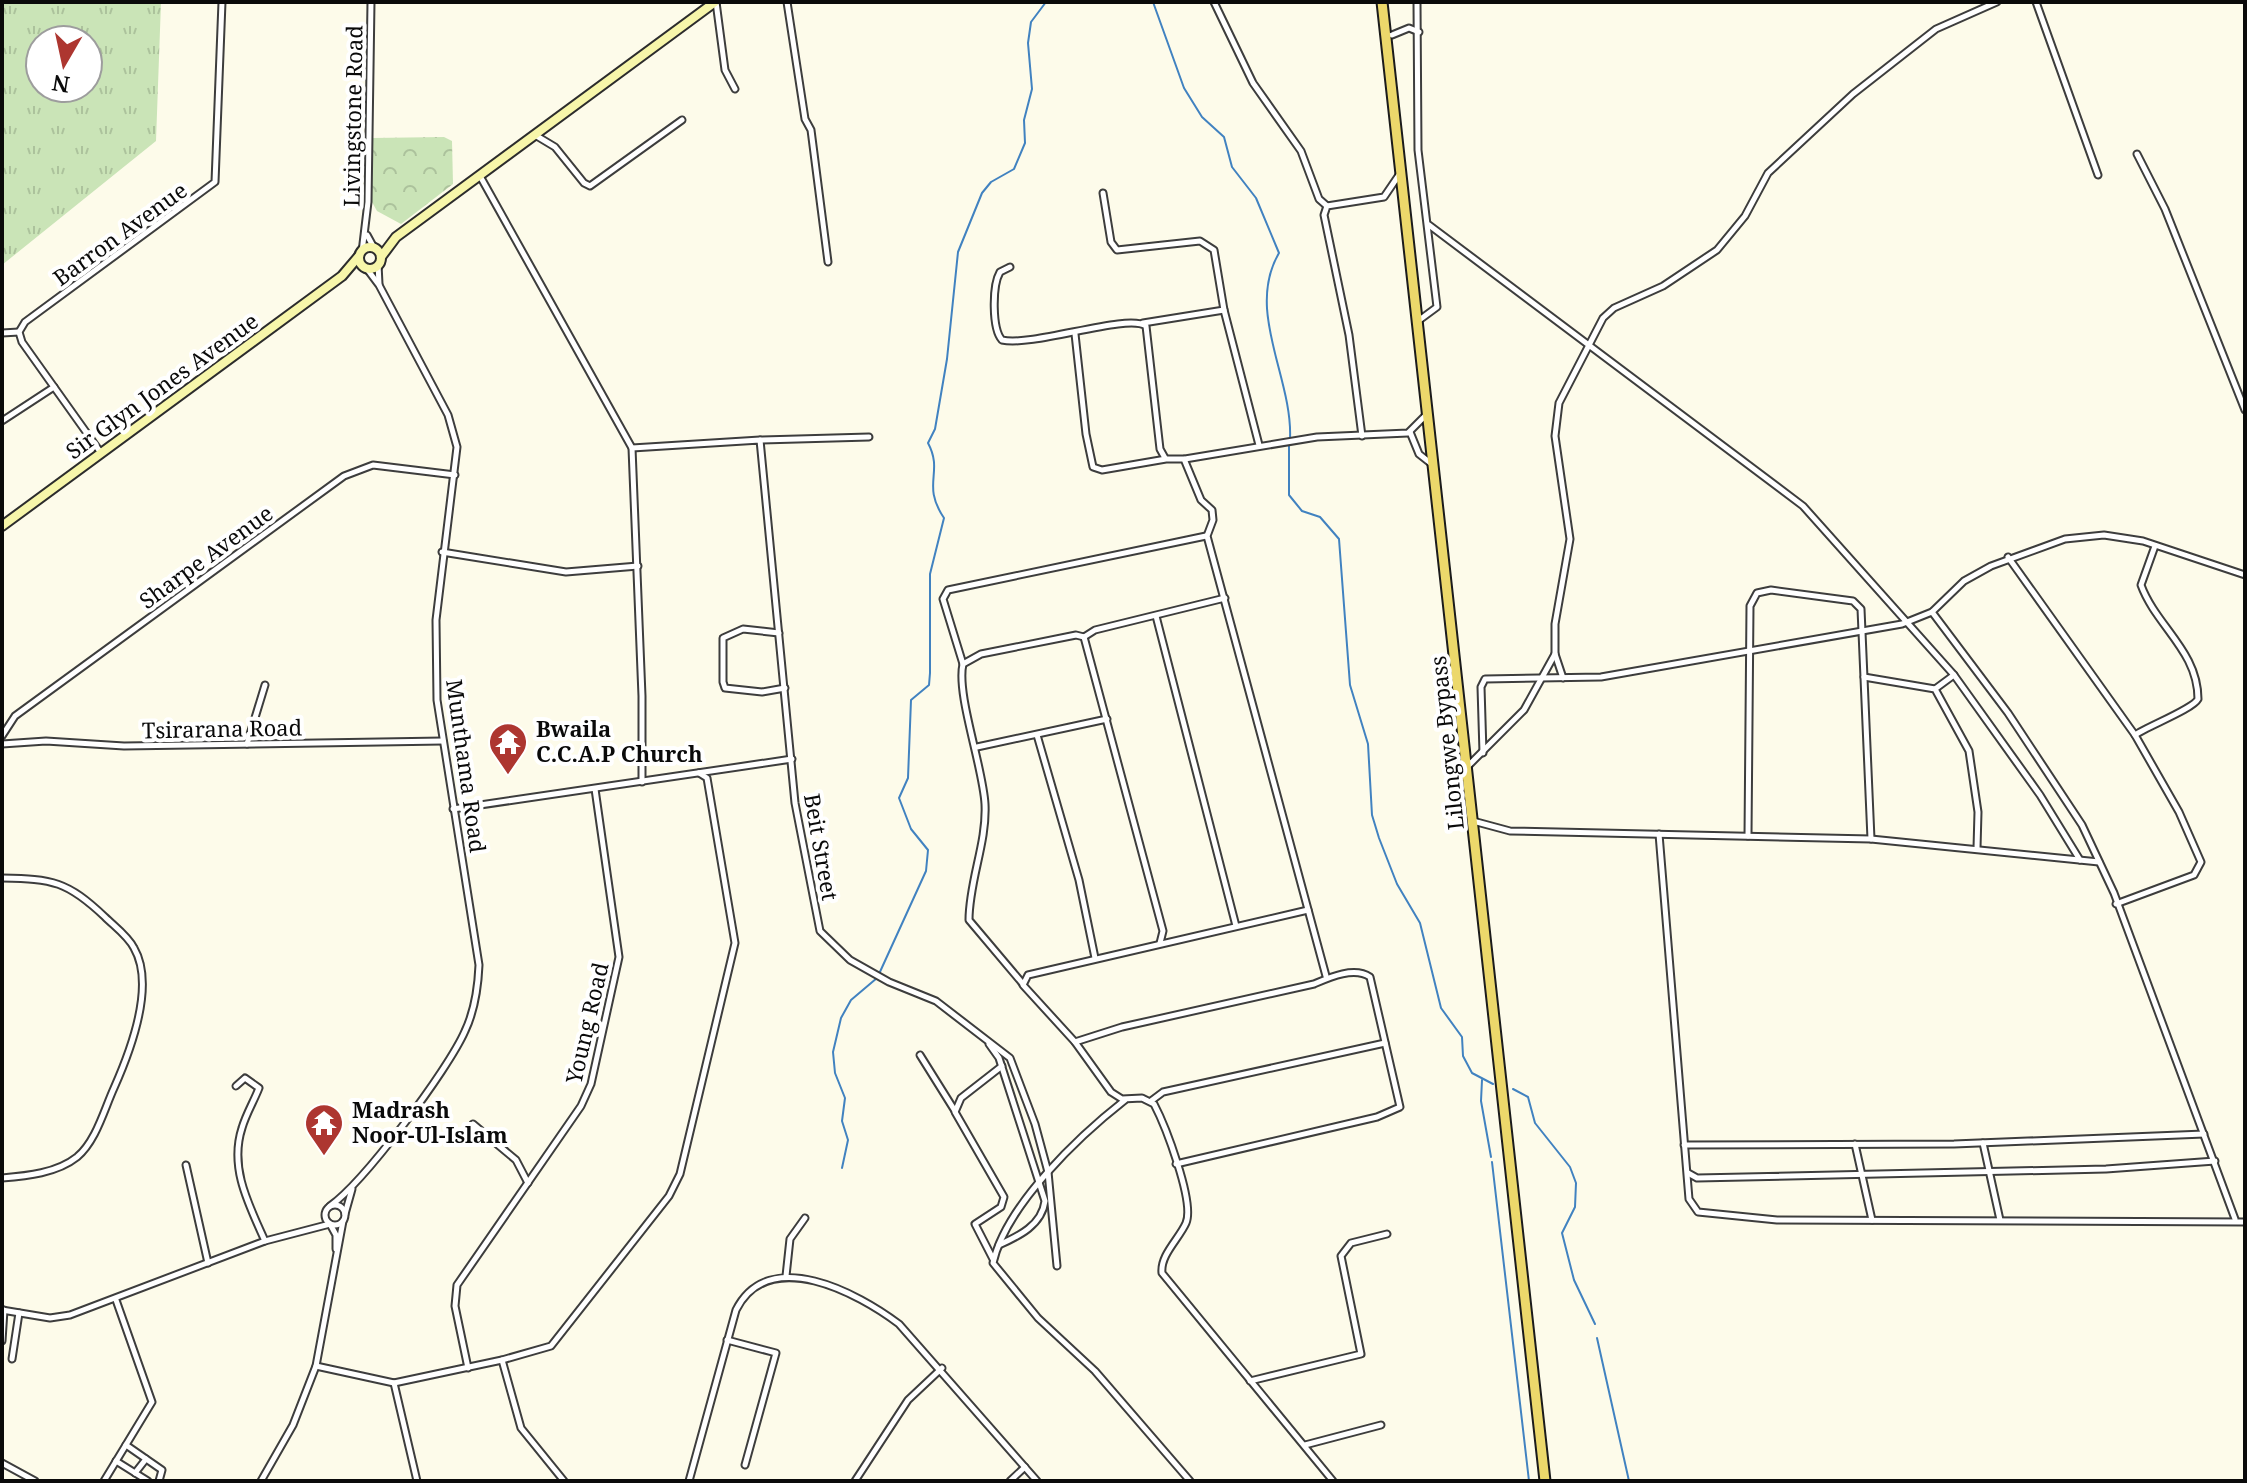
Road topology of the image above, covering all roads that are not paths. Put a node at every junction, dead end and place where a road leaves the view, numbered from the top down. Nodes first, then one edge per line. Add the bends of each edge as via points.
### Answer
1 (222, 2) edge
2 (371, 2) edge
3 (715, 2) edge
4 (787, 2) edge
5 (1214, 2) edge
6 (1382, 2) edge
7 (1417, 2) edge
8 (1997, 2) edge
9 (2036, 2) edge
10 (1419, 32) junction
11 (1392, 35) dead end
12 (735, 89) dead end
13 (682, 120) dead end
14 (535, 135) junction
15 (2137, 154) dead end
16 (1402, 170) junction
17 (479, 175) junction
18 (2098, 175) dead end
19 (1103, 193) dead end
20 (1387, 195) junction
21 (1405, 199) junction
22 (1327, 206) junction
23 (1429, 225) junction
24 (366, 230) junction
25 (396, 237) junction
26 (373, 246) junction
27 (360, 254) junction
28 (380, 261) junction
29 (828, 262) dead end
30 (1010, 267) dead end
31 (367, 269) junction
32 (342, 276) junction
33 (379, 285) junction
34 (1224, 310) junction
35 (1418, 321) junction
36 (1143, 323) junction
37 (19, 332) junction
38 (2, 333) edge
39 (1075, 334) junction
40 (1590, 345) junction
41 (54, 387) junction
42 (2245, 410) edge
43 (1429, 412) junction
44 (2, 421) edge
45 (1410, 432) junction
46 (1362, 436) junction
47 (869, 437) dead end
48 (760, 440) junction
49 (1259, 445) junction
50 (632, 448) junction
51 (101, 453) junction
52 (1166, 459) junction
53 (1184, 459) junction
54 (1434, 466) junction
55 (455, 475) junction
56 (2, 526) edge
57 (1207, 536) junction
58 (2155, 546) junction
59 (442, 552) junction
60 (2008, 557) junction
61 (638, 566) junction
62 (2245, 575) edge
63 (1225, 598) junction
64 (1932, 612) junction
65 (1156, 616) junction
66 (1909, 622) junction
67 (1862, 631) junction
68 (779, 633) junction
69 (1084, 637) junction
70 (1751, 651) junction
71 (1555, 654) junction
72 (963, 664) junction
73 (1954, 675) junction
74 (1864, 677) junction
75 (1544, 678) junction
76 (1563, 678) junction
77 (265, 685) dead end
78 (785, 688) junction
79 (1935, 689) junction
80 (1107, 719) junction
81 (1037, 735) junction
82 (2135, 735) junction
83 (2, 736) edge
84 (443, 741) junction
85 (2, 744) edge
86 (247, 744) junction
87 (977, 747) junction
88 (1483, 753) junction
89 (792, 759) junction
90 (1467, 767) junction
91 (699, 773) junction
92 (642, 782) junction
93 (595, 789) junction
94 (453, 809) junction
95 (1473, 821) junction
96 (1659, 834) junction
97 (1748, 836) junction
98 (1871, 839) junction
99 (1977, 848) junction
100 (2080, 860) junction
101 (2099, 862) junction
102 (2, 878) edge
103 (2116, 904) junction
104 (1308, 910) junction
105 (1236, 926) junction
106 (1159, 944) junction
107 (1095, 958) junction
108 (1326, 976) junction
109 (1023, 985) junction
110 (984, 1037) junction
111 (1075, 1042) junction
112 (1385, 1043) junction
113 (920, 1055) dead end
114 (1002, 1066) junction
115 (236, 1086) dead end
116 (1126, 1099) junction
117 (1151, 1101) junction
118 (955, 1112) junction
119 (473, 1124) dead end
120 (2204, 1134) junction
121 (1983, 1143) junction
122 (1855, 1144) junction
123 (1684, 1145) junction
124 (2215, 1161) junction
125 (1176, 1164) junction
126 (186, 1165) dead end
127 (1048, 1172) junction
128 (1990, 1172) junction
129 (1688, 1173) junction
130 (1861, 1175) junction
131 (2, 1178) edge
132 (1039, 1179) junction
133 (528, 1183) junction
134 (355, 1185) junction
135 (328, 1209) junction
136 (344, 1217) junction
137 (805, 1218) dead end
138 (2235, 1219) junction
139 (1872, 1220) junction
140 (2000, 1220) junction
141 (2245, 1222) edge
142 (330, 1224) junction
143 (303, 1229) junction
144 (1387, 1234) dead end
145 (265, 1241) junction
146 (999, 1245) junction
147 (336, 1249) junction
148 (993, 1260) junction
149 (208, 1263) junction
150 (1057, 1266) dead end
151 (786, 1276) junction
152 (116, 1300) junction
153 (3, 1310) edge
154 (19, 1313) junction
155 (727, 1340) junction
156 (2, 1341) edge
157 (12, 1359) dead end
158 (502, 1360) junction
159 (316, 1366) junction
160 (468, 1368) junction
161 (942, 1368) junction
162 (1250, 1381) junction
163 (394, 1383) junction
164 (1381, 1425) dead end
165 (126, 1445) junction
166 (1305, 1445) junction
167 (146, 1459) junction
168 (116, 1461) junction
169 (2, 1463) edge
170 (745, 1465) dead end
171 (1025, 1467) junction
172 (135, 1473) junction
173 (35, 1481) edge
174 (104, 1481) edge
175 (148, 1481) edge
176 (159, 1481) edge
177 (261, 1481) edge
178 (417, 1481) edge
179 (564, 1481) edge
180 (689, 1481) edge
181 (855, 1481) edge
182 (1010, 1481) edge
183 (1037, 1481) edge
184 (1190, 1481) edge
185 (1333, 1481) edge
186 (1545, 1481) edge

1 - 37 street, Barron Avenue via 215,182 25,322
2 - 24 street, Livingstone Road
3 - 12 street via 725,70
3 - 14 main road
4 - 29 street
5 - 22 street via 1253,83 1301,151 1319,199
6 - 16 main road, Lilongwe Bypass
7 - 10 street
8 - 40 street via 1936,29 1853,94 1768,173 1752,205 1717,250 1663,286 1614,308
9 - 18 street
10 - 11 street via 1409,28
10 - 23 street via 1418,150
13 - 14 street via 590,186 555,147
14 - 17 main road
15 - 42 street via 2165,209
16 - 20 street
16 - 21 main road, Lilongwe Bypass
17 - 25 main road
17 - 50 street
19 - 34 street via 1117,250 1200,241 1211,246
20 - 21 street
20 - 22 street
21 - 35 main road, Lilongwe Bypass
22 - 46 street via 1325,220 1349,335
23 - 35 street via 1437,307
23 - 40 street
24 - 26 street, Livingstone Road
24 - 27 street, Livingstone Road
25 - 26 main road
25 - 28 main road
26 - 27 main road
26 - 28 main road
27 - 31 main road via 360,265
27 - 32 main road
28 - 31 main road
28 - 33 street, Munthama Road
30 - 39 street via 996,282 999,337 1007,342
31 - 32 main road
31 - 33 street, Munthama Road
32 - 51 main road, Sir Glyn Jones Avenue
33 - 55 street, Munthama Road via 448,415 457,447
34 - 36 street
34 - 49 street
35 - 43 main road, Lilongwe Bypass
36 - 39 street
36 - 52 street via 1149,335 1160,449
37 - 38 street
37 - 41 street
39 - 52 street via 1090,463 1102,470
40 - 66 street via 1803,506
40 - 71 street via 1559,403 1555,436 1570,539 1558,595
41 - 44 street
41 - 51 street
43 - 45 street
43 - 54 main road, Lilongwe Bypass
45 - 46 street
45 - 54 street via 1419,454
46 - 49 street
47 - 48 street
48 - 50 street
48 - 68 street, Beit Street
49 - 53 street
50 - 61 street
51 - 56 main road, Sir Glyn Jones Avenue
52 - 53 street
53 - 57 street via 1201,500 1214,513
54 - 90 main road, Lilongwe Bypass
55 - 59 street, Munthama Road
55 - 83 street, Sharpe Avenue via 373,465 344,476 15,716
57 - 63 street
57 - 72 street via 948,590 943,599
58 - 60 street via 2104,535 2065,539
58 - 62 street
58 - 82 street via 2141,585 2188,656 2198,699
59 - 61 street via 566,572
59 - 84 street, Munthama Road via 436,661
60 - 64 street via 1964,581
60 - 82 street
61 - 92 street
63 - 65 street
63 - 104 street
64 - 66 street
64 - 101 street via 2035,752
65 - 69 street
65 - 105 street
66 - 67 street
66 - 73 street
67 - 70 street
67 - 70 street via 1861,609 1853,601 1763,590 1750,606
67 - 74 street
68 - 78 street, Beit Street
68 - 78 street via 743,629 723,638 723,682 736,691
69 - 72 street via 981,654
69 - 80 street
70 - 76 street via 1601,677
70 - 97 street
71 - 75 street
71 - 76 street
72 - 87 street via 961,677
73 - 79 street
73 - 100 street
74 - 79 street
74 - 98 street
75 - 76 street
75 - 88 street via 1524,710
75 - 88 street via 1482,682
77 - 86 street
78 - 89 street, Beit Street
79 - 99 street via 1969,751
80 - 81 street
80 - 106 street via 1163,931
81 - 87 street
81 - 107 street via 1079,880
82 - 103 street via 2179,812 2201,867 2194,875
84 - 86 street, Tsirarana Road
84 - 94 street, Munthama Road
85 - 86 street, Tsirarana Road
87 - 109 street via 985,812 969,920
88 - 90 street
89 - 91 street
89 - 110 street, Beit Street via 795,803 825,939 874,975 936,1001
90 - 95 main road, Lilongwe Bypass
91 - 92 street
91 - 158 street via 707,778 735,943 680,1174 669,1196 551,1346
92 - 93 street
93 - 94 street
93 - 133 street, Young Road via 618,971 585,1099
94 - 134 street, Munthama Road via 478,952 475,1004 445,1067
95 - 96 street via 1510,831
95 - 186 main road, Lilongwe Bypass
96 - 97 street
96 - 123 street
97 - 98 street
98 - 99 street
99 - 100 street
100 - 101 street
101 - 103 street
102 - 131 street via 50,880 82,895 135,950 140,1009 132,1048 84,1150 51,1170
103 - 120 street
104 - 105 street
104 - 108 street
105 - 106 street
106 - 107 street
107 - 109 street via 1028,975
108 - 111 street via 1314,984
108 - 112 street via 1360,972 1370,977
109 - 111 street
110 - 114 street
110 - 127 street, Beit Street via 1010,1058
111 - 116 street via 1111,1092
112 - 117 street via 1163,1092
112 - 125 street via 1401,1103 1396,1110
113 - 118 street
114 - 118 street via 961,1098
114 - 132 street
115 - 145 street via 245,1078 259,1088 242,1128 239,1156 243,1191
116 - 117 street
116 - 127 street
117 - 125 street
118 - 148 street via 1004,1197 1001,1207 975,1224
119 - 133 street via 516,1160
120 - 121 street
120 - 124 street
121 - 122 street
121 - 128 street
122 - 123 street
122 - 130 street
123 - 129 street
124 - 128 street
124 - 138 street
125 - 162 street via 1187,1221 1162,1273
126 - 149 street
127 - 132 street
127 - 150 street, Beit Street
128 - 130 street
128 - 140 street
129 - 130 street via 1697,1178
129 - 139 street via 1689,1199 1698,1212 1763,1219
130 - 139 street
132 - 146 street
132 - 146 street via 1045,1201 1041,1214 1023,1233
133 - 160 street, Young Road via 457,1285 455,1306
134 - 135 street
134 - 136 street
135 - 136 street via 341,1207
135 - 142 street
135 - 143 street
136 - 142 street
136 - 147 street
137 - 151 street via 790,1239
138 - 140 street
138 - 141 street
139 - 140 street
142 - 143 street
142 - 147 street
143 - 145 street
144 - 162 street via 1351,1243 1341,1256 1361,1354
145 - 149 street
146 - 148 street
147 - 159 street
148 - 184 street via 1038,1318 1095,1371
149 - 152 street
151 - 155 street via 745,1296
151 - 161 street via 817,1282 879,1309
152 - 154 street via 59,1318
152 - 165 street via 151,1396 150,1407
153 - 154 street
153 - 156 street
154 - 157 street
155 - 170 street via 776,1353
155 - 180 street
158 - 160 street
158 - 179 street via 521,1428
159 - 163 street
159 - 177 street via 293,1425
160 - 163 street
161 - 171 street
161 - 181 street via 908,1400
162 - 166 street
163 - 178 street
164 - 166 street
165 - 167 street
165 - 168 street
166 - 185 street
167 - 172 street
167 - 176 street via 162,1470
168 - 172 street
168 - 174 street
169 - 173 street
171 - 182 street
171 - 183 street
172 - 175 street

